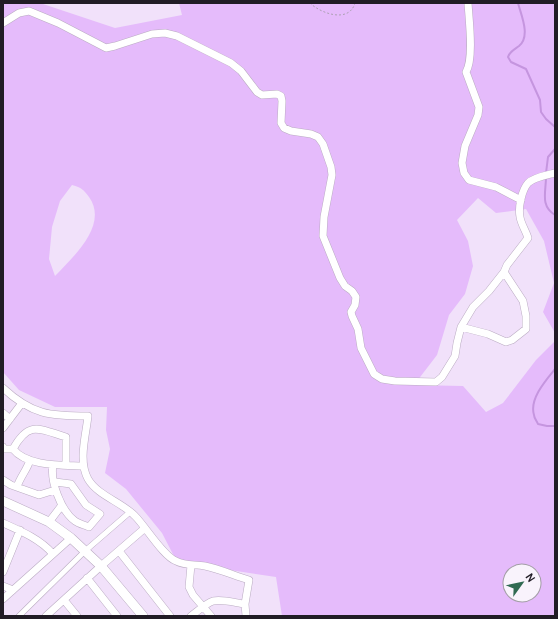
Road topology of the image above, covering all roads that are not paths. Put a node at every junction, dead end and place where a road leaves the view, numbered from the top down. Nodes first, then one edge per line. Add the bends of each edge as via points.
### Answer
1 (468, 3) edge
2 (3, 23) edge
3 (555, 173) edge
4 (521, 200) junction
5 (504, 272) junction
6 (461, 327) junction
7 (3, 388) edge
8 (22, 403) junction
9 (3, 413) edge
10 (10, 419) junction
11 (3, 428) edge
12 (3, 449) edge
13 (13, 449) junction
14 (30, 460) junction
15 (53, 465) junction
16 (66, 465) junction
17 (83, 466) junction
18 (3, 480) edge
19 (55, 486) junction
20 (17, 487) junction
21 (3, 501) edge
22 (62, 504) junction
23 (130, 512) junction
24 (49, 522) junction
25 (3, 524) edge
26 (145, 528) junction
27 (20, 530) junction
28 (70, 538) junction
29 (85, 551) junction
30 (119, 551) junction
31 (54, 554) junction
32 (191, 565) junction
33 (101, 566) junction
34 (3, 572) edge
35 (87, 578) junction
36 (3, 586) edge
37 (13, 590) junction
38 (3, 599) edge
39 (64, 600) junction
40 (246, 604) junction
41 (203, 606) junction
42 (19, 616) edge
43 (46, 616) edge
44 (77, 616) edge
45 (117, 616) edge
46 (143, 616) edge
47 (170, 616) edge
48 (191, 616) edge
49 (210, 616) edge
50 (246, 616) edge

1 - 4 street via 470,57 466,72 479,107 465,146 462,163 464,173 469,180 496,187
2 - 6 street via 19,13 29,12 58,23 106,48 152,34 165,33 177,36 231,63 241,70 262,95 281,96 281,123 284,128 318,137 331,167 323,236 340,278 356,297 351,312 358,329 361,348 374,374 382,379 395,381 436,382 455,356
3 - 4 street via 528,183
4 - 5 street via 520,217 528,238
5 - 6 street via 473,307
5 - 6 street via 523,301 526,329 506,342
7 - 8 street
8 - 10 street
8 - 17 street via 55,415 88,416
9 - 10 street
10 - 11 street
12 - 13 street
13 - 14 street via 18,455
13 - 16 street via 18,439 30,429 66,437
14 - 15 street
14 - 20 street
15 - 16 street
15 - 19 street
16 - 17 street
17 - 23 street via 88,479 97,489
18 - 20 street
19 - 20 street via 39,495
19 - 22 street
19 - 22 street via 71,484 86,505 100,514 89,527 74,521
21 - 24 street
22 - 24 street
23 - 26 street
23 - 29 street
24 - 28 street
25 - 27 street
26 - 30 street
26 - 32 street via 174,561
27 - 31 street
27 - 34 street
28 - 29 street
28 - 31 street
29 - 33 street
29 - 42 street
30 - 33 street
30 - 47 street
31 - 37 street
32 - 40 street via 207,566 249,580
32 - 41 street via 190,587 193,595
33 - 35 street
33 - 46 street
35 - 39 street
35 - 45 street
36 - 37 street
37 - 38 street
39 - 43 street
39 - 44 street
40 - 41 street via 213,601
40 - 50 street
41 - 48 street
41 - 49 street

